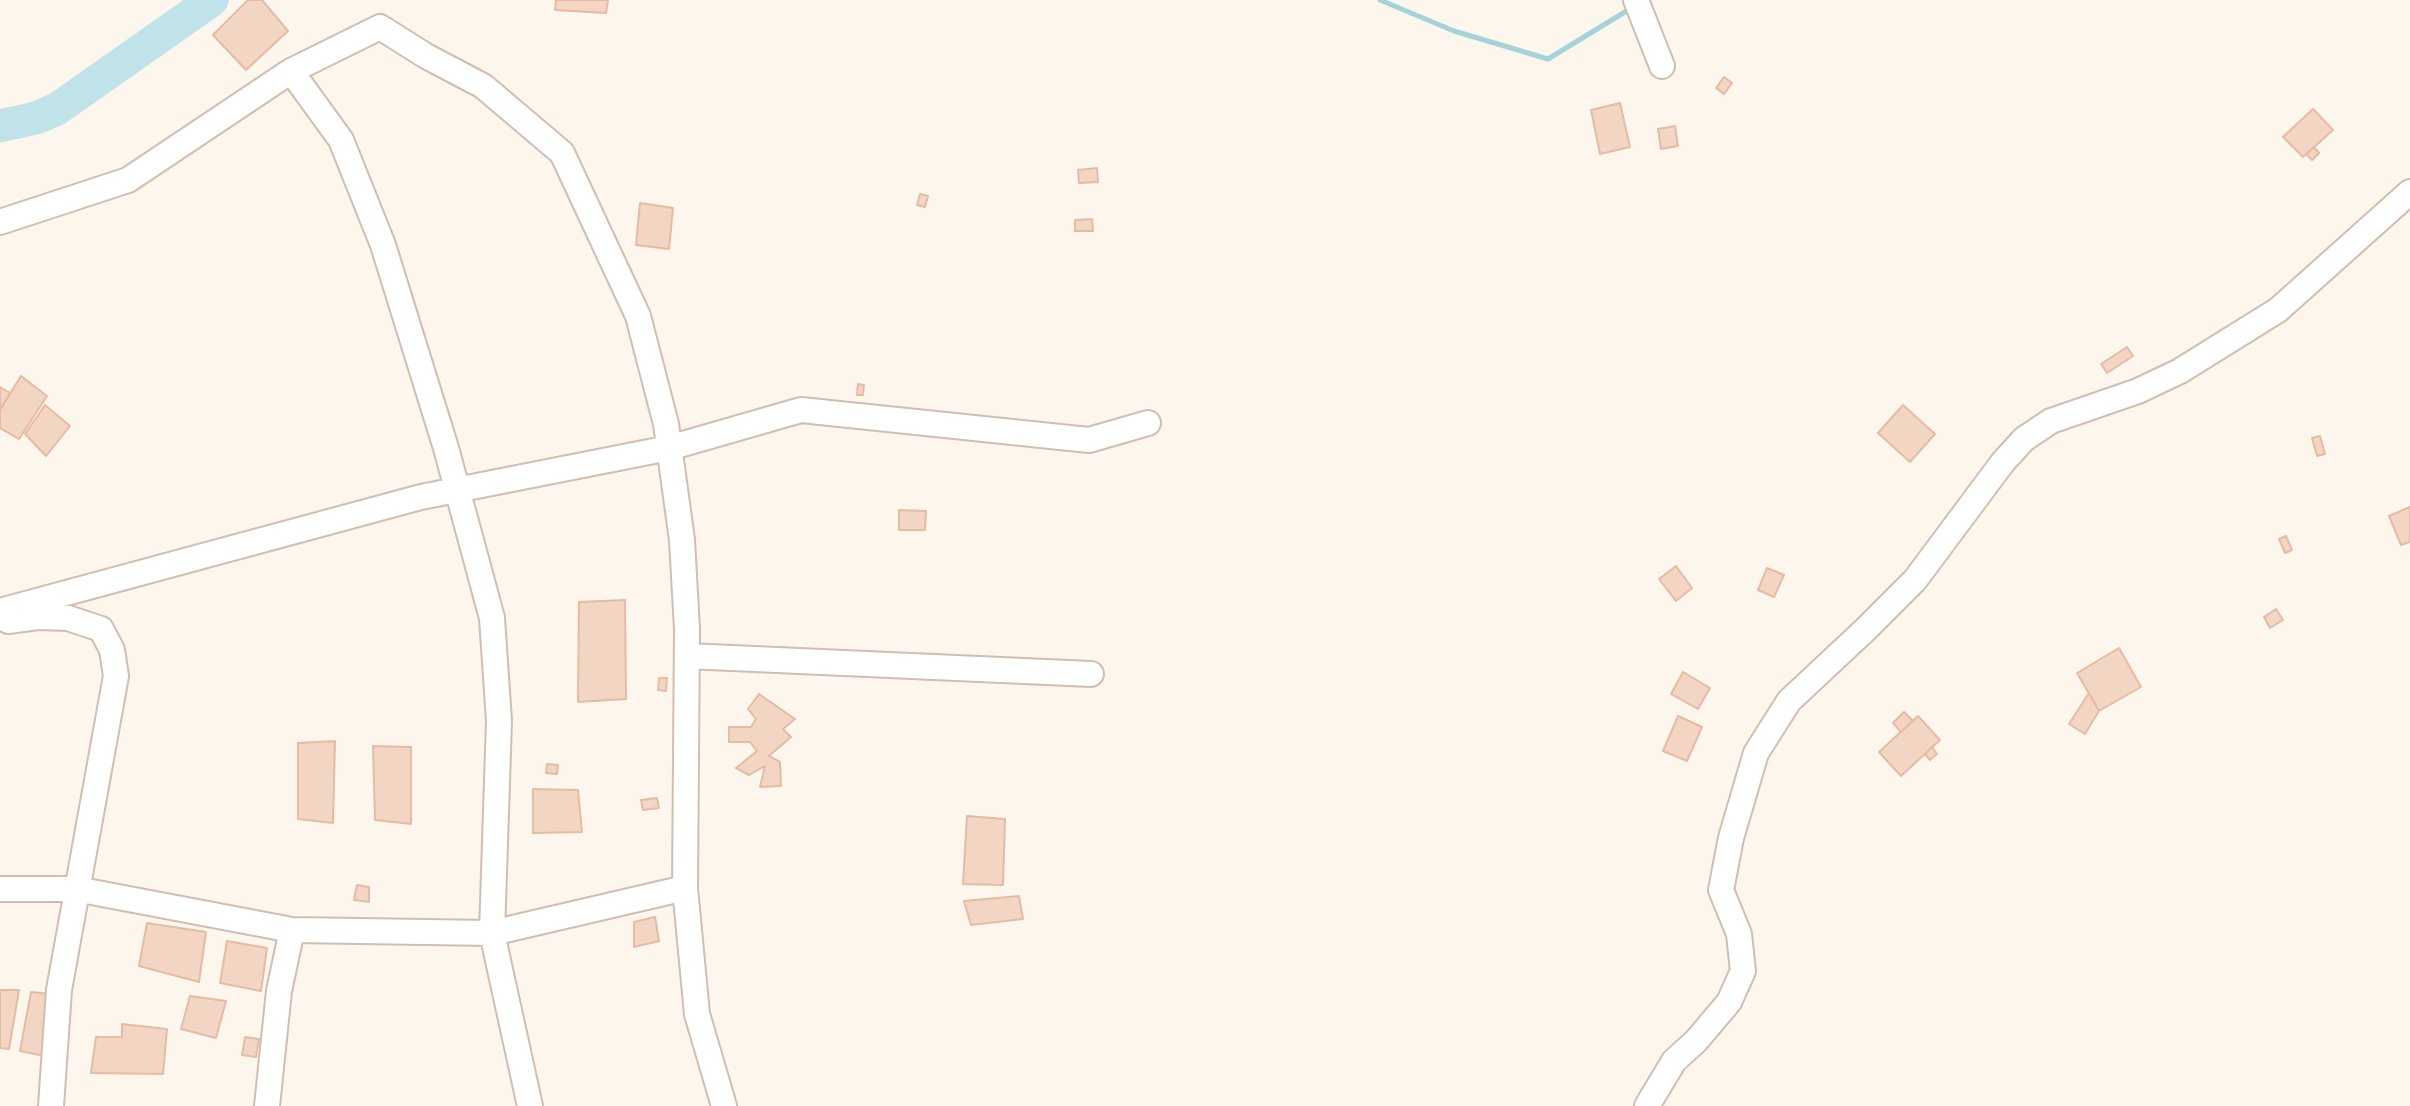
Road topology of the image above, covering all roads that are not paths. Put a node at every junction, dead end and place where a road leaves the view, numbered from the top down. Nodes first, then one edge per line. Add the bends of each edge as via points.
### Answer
1 (1638, 6) edge
2 (1662, 66) dead end
3 (291, 71) junction
4 (2410, 192) edge
5 (0, 222) edge
6 (1148, 423) dead end
7 (669, 448) junction
8 (457, 489) junction
9 (0, 611) edge
10 (0, 623) edge
11 (687, 656) junction
12 (1091, 674) dead end
13 (685, 888) junction
14 (0, 889) edge
15 (76, 889) junction
16 (292, 930) junction
17 (492, 933) junction
18 (51, 1106) edge
19 (267, 1106) edge
20 (530, 1106) edge
21 (724, 1106) edge
22 (1647, 1106) edge

1 - 2 street
3 - 5 street via 128,180
3 - 7 street via 380,27 483,86 562,153 638,316
3 - 8 street via 341,140 383,245
4 - 22 street via 2278,310 2180,371 2051,421 2024,439 1915,580 1789,701 1756,753 1721,890 1739,933 1743,971 1729,1002 1674,1062
6 - 7 street via 1088,440 801,410
7 - 8 street
7 - 11 street via 682,540
8 - 9 street
8 - 17 street via 492,618 499,721
10 - 15 street via 68,618 101,629 112,650 116,676
11 - 12 street
11 - 13 street
13 - 17 street
13 - 21 street via 697,1014
14 - 15 street
15 - 16 street
15 - 18 street via 59,990
16 - 17 street
16 - 19 street via 279,991
17 - 20 street

